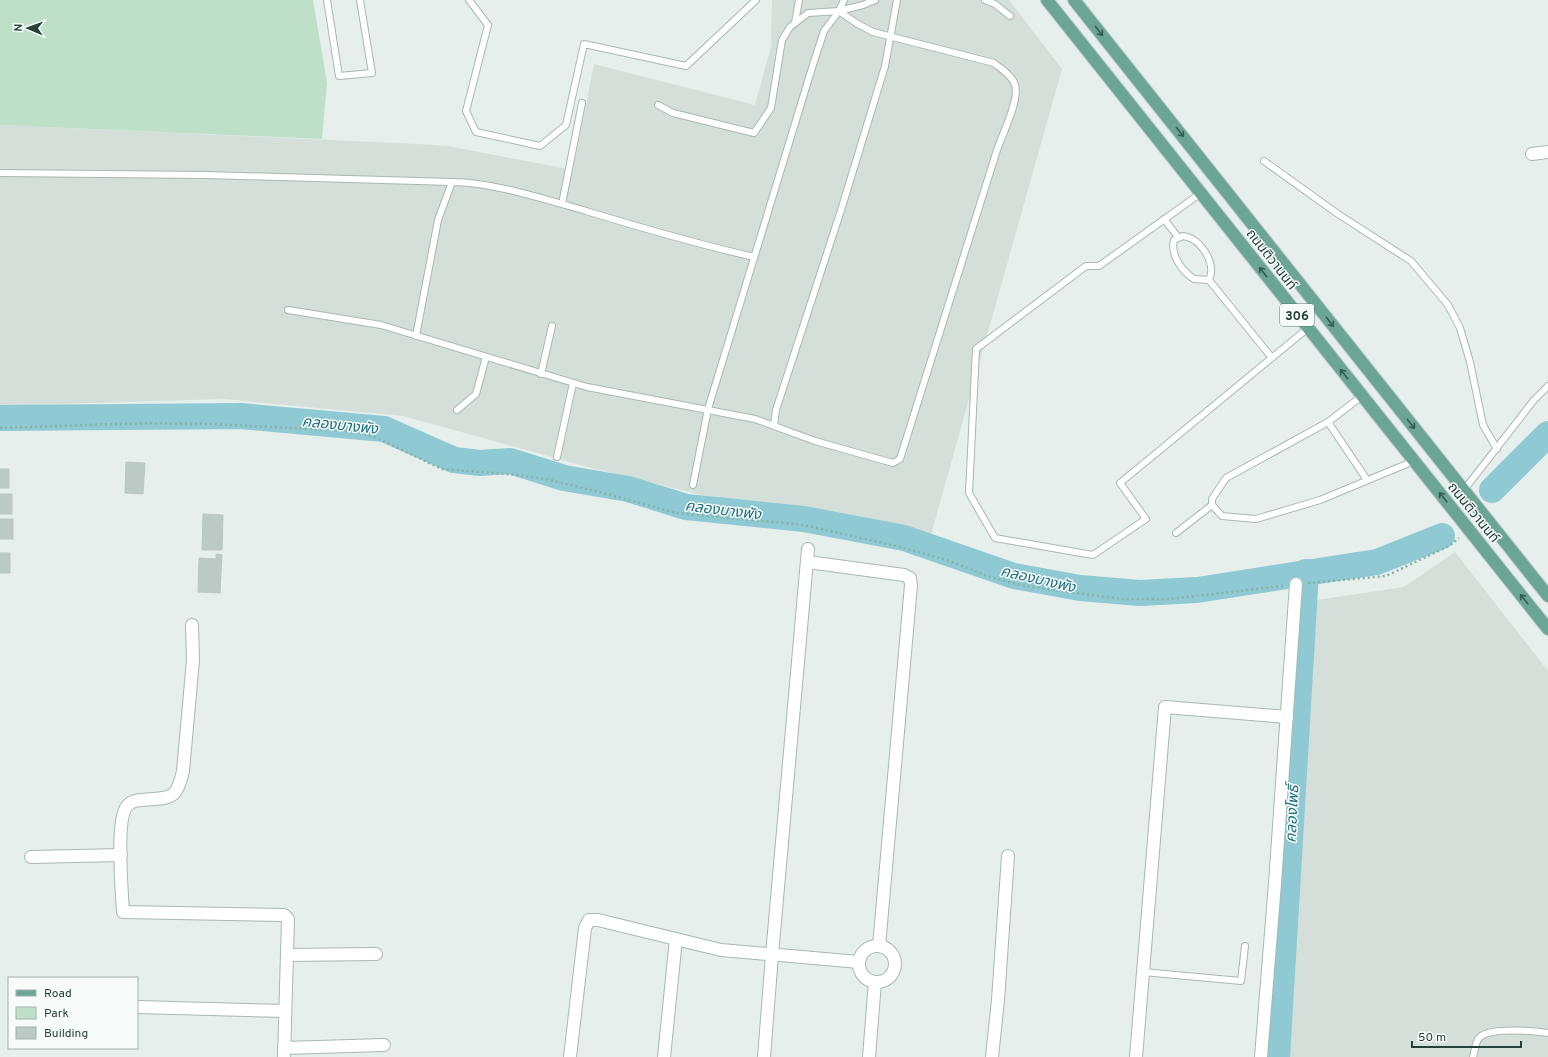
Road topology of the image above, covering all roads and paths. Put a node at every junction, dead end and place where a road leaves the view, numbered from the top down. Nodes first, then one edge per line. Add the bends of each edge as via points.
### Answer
1 (328, 0) edge
2 (360, 0) edge
3 (469, 0) edge
4 (756, 0) edge
5 (799, 0) edge
6 (844, 0) edge
7 (875, 0) edge
8 (897, 0) edge
9 (985, 0) edge
10 (1047, 0) edge
11 (1074, 0) edge
12 (839, 11) junction
13 (1010, 16) dead end
14 (795, 23) junction
15 (890, 37) junction
16 (582, 103) dead end
17 (658, 104) dead end
18 (1548, 152) edge
19 (1532, 154) dead end
20 (1264, 160) dead end
21 (0, 173) edge
22 (452, 182) junction
23 (1201, 193) junction
24 (562, 204) junction
25 (1164, 220) junction
26 (1178, 237) junction
27 (754, 257) junction
28 (1209, 280) junction
29 (288, 310) dead end
30 (552, 326) dead end
31 (1308, 328) junction
32 (416, 336) junction
33 (486, 357) junction
34 (1272, 358) junction
35 (541, 374) junction
36 (573, 383) junction
37 (1548, 386) edge
38 (1362, 396) junction
39 (708, 409) junction
40 (457, 410) dead end
41 (1328, 422) junction
42 (774, 425) junction
43 (0, 428) edge
44 (1497, 449) junction
45 (557, 457) dead end
46 (1414, 461) junction
47 (1367, 480) junction
48 (693, 485) dead end
49 (1464, 490) junction
50 (1212, 505) junction
51 (1469, 530) junction
52 (1176, 533) dead end
53 (808, 549) dead end
54 (808, 562) junction
55 (1315, 582) dead end
56 (1296, 584) joint
57 (1548, 596) edge
58 (192, 625) dead end
59 (1548, 629) edge
60 (1287, 717) junction
61 (121, 855) junction
62 (1008, 856) dead end
63 (31, 857) dead end
64 (676, 939) junction
65 (879, 946) junction
66 (1245, 946) dead end
67 (376, 954) dead end
68 (287, 955) junction
69 (772, 955) junction
70 (859, 962) junction
71 (1144, 972) junction
72 (875, 982) junction
73 (138, 1007) edge
74 (285, 1011) junction
75 (1548, 1033) edge
76 (384, 1045) dead end
77 (284, 1052) edge
78 (570, 1057) edge
79 (664, 1057) edge
80 (764, 1057) edge
81 (869, 1057) edge
82 (992, 1057) edge
83 (1136, 1057) edge
84 (1261, 1057) edge
85 (1473, 1057) edge

1 - 2 lane via 340,76 372,73
3 - 4 lane via 488,25 466,111 476,132 540,146 566,126 584,44 686,66
5 - 14 lane
6 - 12 lane
7 - 12 lane via 863,6
8 - 15 lane
9 - 13 lane via 995,4
10 - 23 main road, ถนนติวานนท์ / 306
11 -> 49 main road, ถนนติวานนท์ / 306
12 - 14 lane via 808,13
12 - 15 lane via 856,23
12 - 27 lane via 824,31
14 - 17 lane via 782,40 772,108 754,133 673,113
15 - 42 lane via 882,73 776,410
15 - 42 lane via 994,63 1009,74 1016,85 1015,100 900,459 893,463 815,441
16 - 24 lane
18 - 19 street
20 - 44 lane via 1338,214 1412,262 1448,305 1462,335 1483,425
21 - 22 lane via 207,175
22 - 24 lane via 470,182
22 - 32 lane via 438,220
23 - 25 lane
31 -> 23 main road, ถนนติวานนท์ / 306
24 - 27 lane via 677,239
25 - 26 lane
25 - 34 lane via 1099,266 1086,266 976,350 969,493 995,538 1093,555 1146,519 1120,483
26 - 28 lane via 1194,239 1210,261 1212,271
26 - 28 lane via 1172,246 1176,258 1194,279
27 - 39 lane
28 - 34 lane
29 - 32 lane via 381,325
30 - 35 lane
31 - 34 lane
38 -> 31 main road, ถนนติวานนท์ / 306
32 - 33 lane
33 - 35 lane
33 - 40 lane via 476,394
35 - 36 lane
36 - 39 lane
36 - 45 lane
37 - 44 lane via 1534,400
38 - 41 lane
38 - 46 main road, ถนนติวานนท์ / 306
39 - 42 lane
39 - 48 lane
41 - 47 lane
41 - 50 lane via 1226,478 1212,499
43 - 56 path via 146,423 352,431 375,437 442,469 546,480 676,513 804,525 947,560 993,578 1025,586 1122,599 1169,599
44 - 49 lane
46 - 47 lane
51 -> 46 main road, ถนนติวานนท์ / 306
47 - 50 lane via 1320,500 1256,519 1222,516
49 - 57 main road, ถนนติวานนท์ / 306
50 - 52 lane
51 - 55 path via 1449,546 1386,576
59 -> 51 main road, ถนนติวานนท์ / 306
53 - 54 street
54 - 65 street via 904,575 910,578
54 - 69 street
56 - 60 street
58 - 61 street via 193,660 183,771 179,787 166,799 134,801 126,805
60 - 71 street via 1165,707
60 - 84 street
61 - 63 street
61 - 68 street via 123,912 284,915 288,919
62 - 82 street
64 - 69 street via 721,950
64 - 78 street via 589,920 585,928
64 - 79 street
65 - 70 street via 865,950
65 - 72 street via 890,953 894,966 888,978
66 - 71 lane via 1241,981
67 - 68 street
68 - 74 street
69 - 70 street
69 - 80 street
70 - 72 street via 863,975
71 - 83 street
72 - 81 street
73 - 74 street
74 - 77 street
75 - 85 lane via 1518,1029 1482,1035
76 - 77 street

